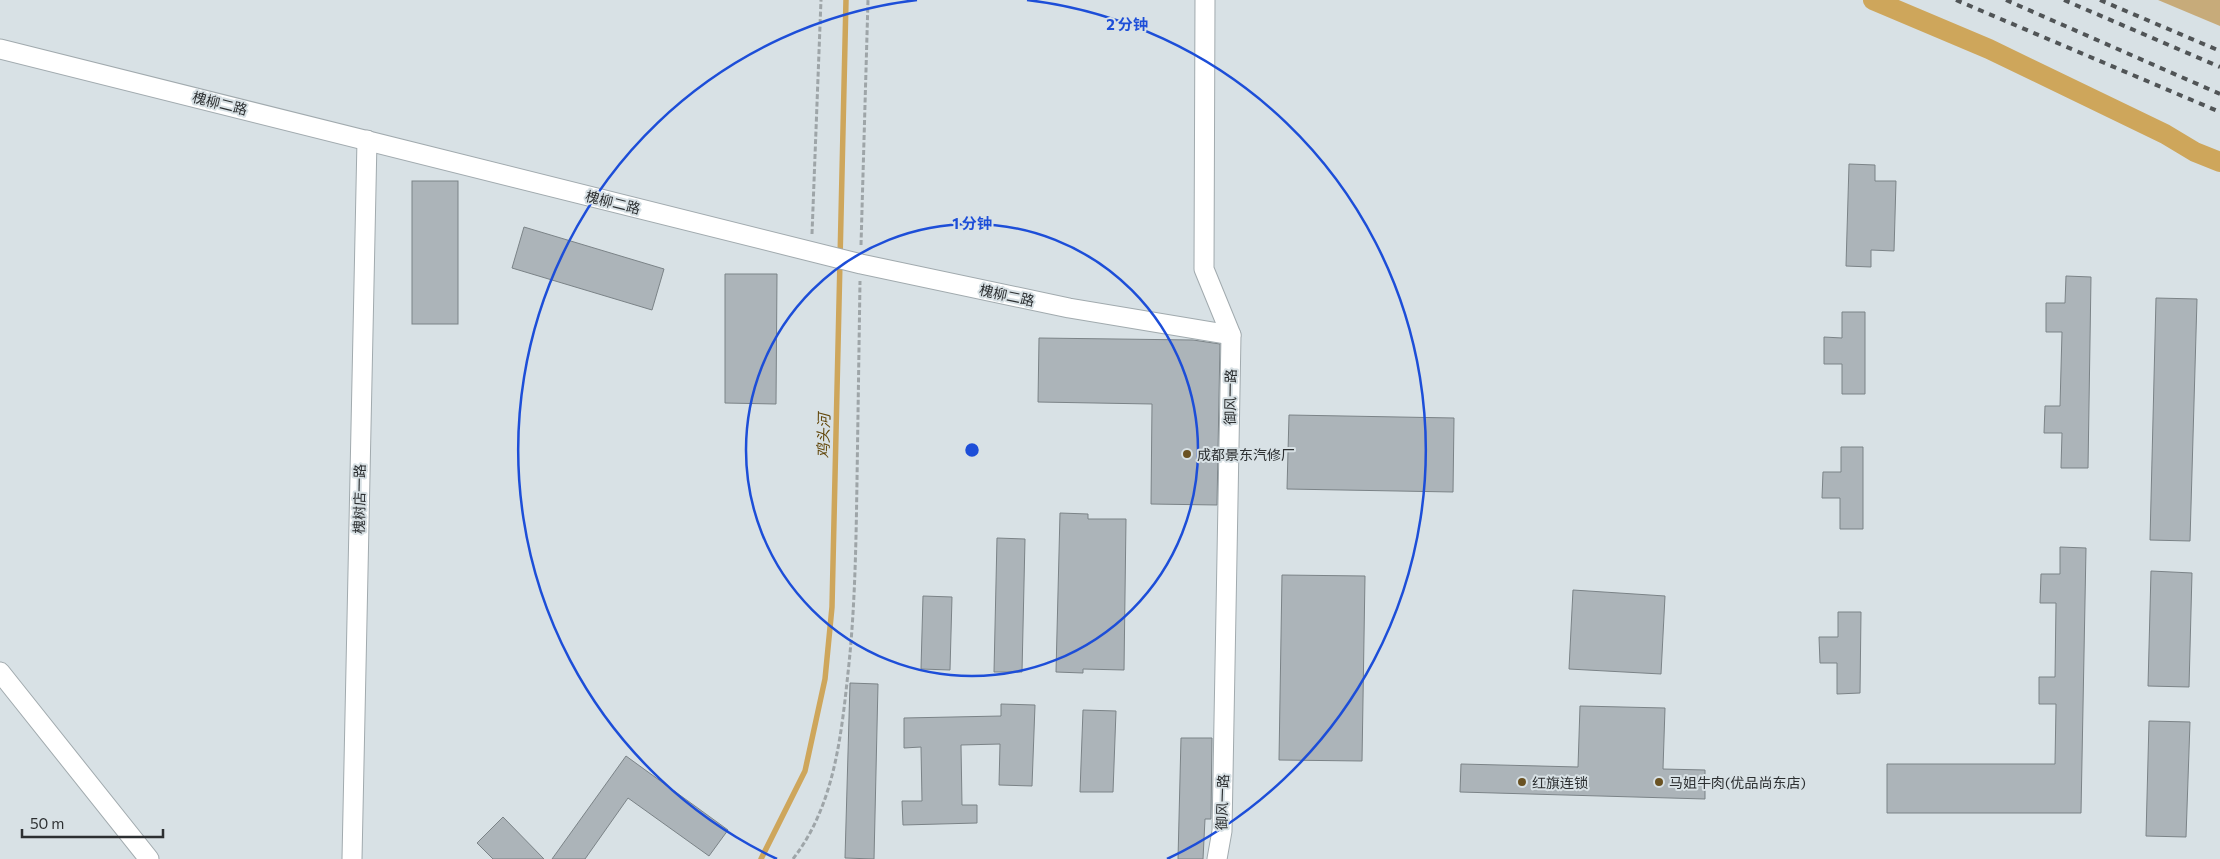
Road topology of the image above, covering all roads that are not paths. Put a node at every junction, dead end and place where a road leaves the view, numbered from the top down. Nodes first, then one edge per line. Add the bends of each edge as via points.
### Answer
1 (1206, 0) edge
2 (0, 49) edge
3 (367, 140) junction
4 (1231, 335) junction
5 (0, 672) edge
6 (149, 859) edge
7 (352, 859) edge
8 (1216, 859) edge

1 - 4 street, 御风一路 via 1204,269
2 - 3 street, 槐柳二路
3 - 4 street, 槐柳二路 via 861,264 1069,308
3 - 7 street, 槐树店一路
4 - 8 street, 御风一路 via 1222,831
5 - 6 street

